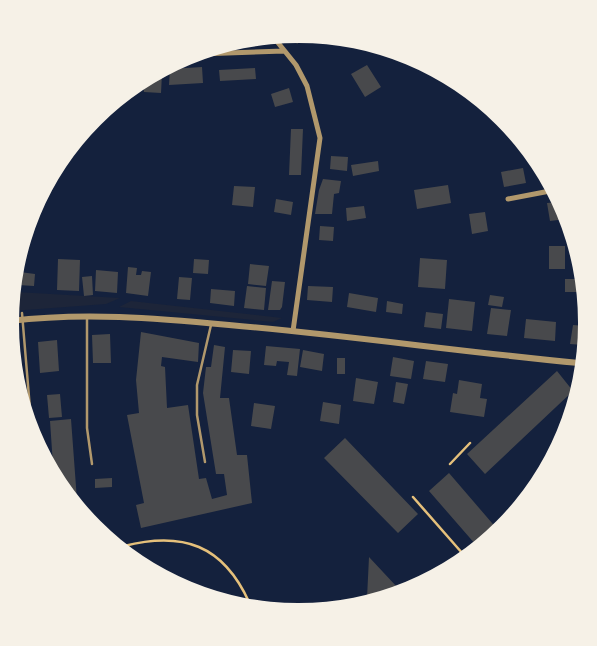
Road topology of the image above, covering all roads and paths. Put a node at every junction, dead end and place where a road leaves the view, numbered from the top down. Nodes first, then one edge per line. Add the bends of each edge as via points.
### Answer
1 (279, 44) edge
2 (284, 51) junction
3 (226, 53) edge
4 (545, 192) edge
5 (508, 199) dead end
6 (23, 316) junction
7 (87, 317) junction
8 (19, 318) edge
9 (211, 323) junction
10 (293, 330) junction
11 (576, 363) edge
12 (29, 399) edge
13 (470, 443) dead end
14 (205, 462) dead end
15 (92, 464) dead end
16 (450, 464) dead end
17 (413, 497) dead end
18 (128, 545) edge
19 (461, 551) edge
20 (246, 597) edge

1 - 2 street
2 - 3 street
2 - 10 street via 307,86 320,138
4 - 5 street
6 - 7 street
6 - 8 street
6 - 12 lane
7 - 9 street
7 - 15 lane via 87,428
9 - 10 street
9 - 14 lane via 197,385 197,415
10 - 11 street
13 - 16 path
17 - 19 path
18 - 20 path via 162,540 189,543 207,550 227,564

